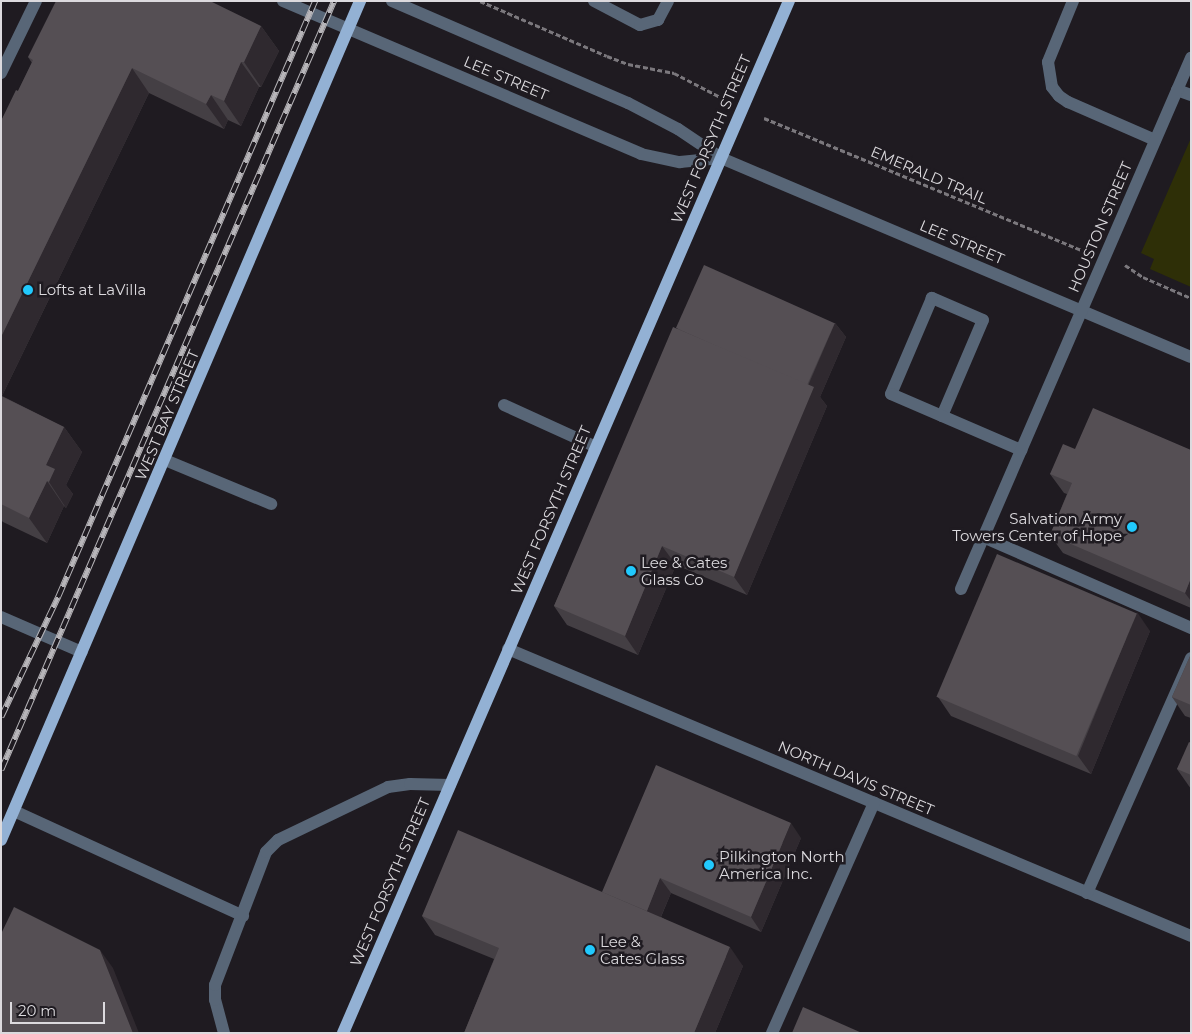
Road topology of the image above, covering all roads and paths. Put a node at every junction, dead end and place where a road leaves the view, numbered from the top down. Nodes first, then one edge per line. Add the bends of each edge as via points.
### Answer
1 (36, 1) edge
2 (283, 1) edge
3 (360, 1) edge
4 (392, 1) edge
5 (480, 1) edge
6 (594, 1) edge
7 (668, 1) edge
8 (789, 1) edge
9 (1073, 1) edge
10 (348, 29) junction
11 (1191, 58) edge
12 (1, 73) edge
13 (1177, 90) junction
14 (711, 93) dead end
15 (1191, 96) edge
16 (764, 118) dead end
17 (1155, 140) junction
18 (721, 158) junction
19 (1086, 252) dead end
20 (1122, 263) dead end
21 (1191, 298) edge
22 (1082, 310) junction
23 (1191, 357) edge
24 (504, 405) dead end
25 (942, 416) junction
26 (596, 447) junction
27 (1021, 450) junction
28 (165, 460) junction
29 (272, 504) dead end
30 (983, 537) junction
31 (961, 589) dead end
32 (1, 617) edge
33 (1191, 628) edge
34 (508, 649) junction
35 (82, 652) junction
36 (1191, 658) edge
37 (450, 785) junction
38 (874, 803) junction
39 (14, 812) junction
40 (1, 840) edge
41 (1087, 893) junction
42 (243, 916) junction
43 (1191, 936) edge
44 (224, 1033) edge
45 (344, 1033) edge
46 (772, 1033) edge

1 - 12 street
2 - 10 street, LEE STREET
3 - 10 main road, WEST BAY STREET
4 - 18 street, LEE STREET via 628,103 678,129
5 - 14 path via 612,58 674,73
6 - 7 street via 640,25 658,20
8 - 18 main road, WEST FORSYTH STREET
9 - 17 street via 1048,62 1052,87 1068,102
10 - 18 street, LEE STREET via 640,154 680,162
10 - 28 main road, WEST BAY STREET
11 - 13 street, HOUSTON STREET
13 - 15 street
13 - 17 street, HOUSTON STREET
16 - 19 path, EMERALD TRAIL
17 - 22 street, HOUSTON STREET
18 - 22 street, LEE STREET
18 - 26 main road, WEST FORSYTH STREET
20 - 21 path via 1143,277
22 - 23 street, LEE STREET
22 - 27 street, HOUSTON STREET
24 - 26 street
25 - 25 street via 891,394 932,298 983,320
25 - 27 street
26 - 34 main road, WEST FORSYTH STREET
27 - 30 street, HOUSTON STREET
28 - 29 street
28 - 35 main road, WEST BAY STREET
30 - 31 street, HOUSTON STREET
30 - 33 street
32 - 35 street
34 - 37 main road, WEST FORSYTH STREET
34 - 38 street, NORTH DAVIS STREET
35 - 39 main road, WEST BAY STREET
36 - 41 street
37 - 42 street via 388,787 278,840 266,852
37 - 45 main road, WEST FORSYTH STREET
38 - 41 street, NORTH DAVIS STREET
38 - 46 street
39 - 40 main road, WEST BAY STREET
39 - 42 street
41 - 43 street, NORTH DAVIS STREET
42 - 44 street via 215,985 215,1000

